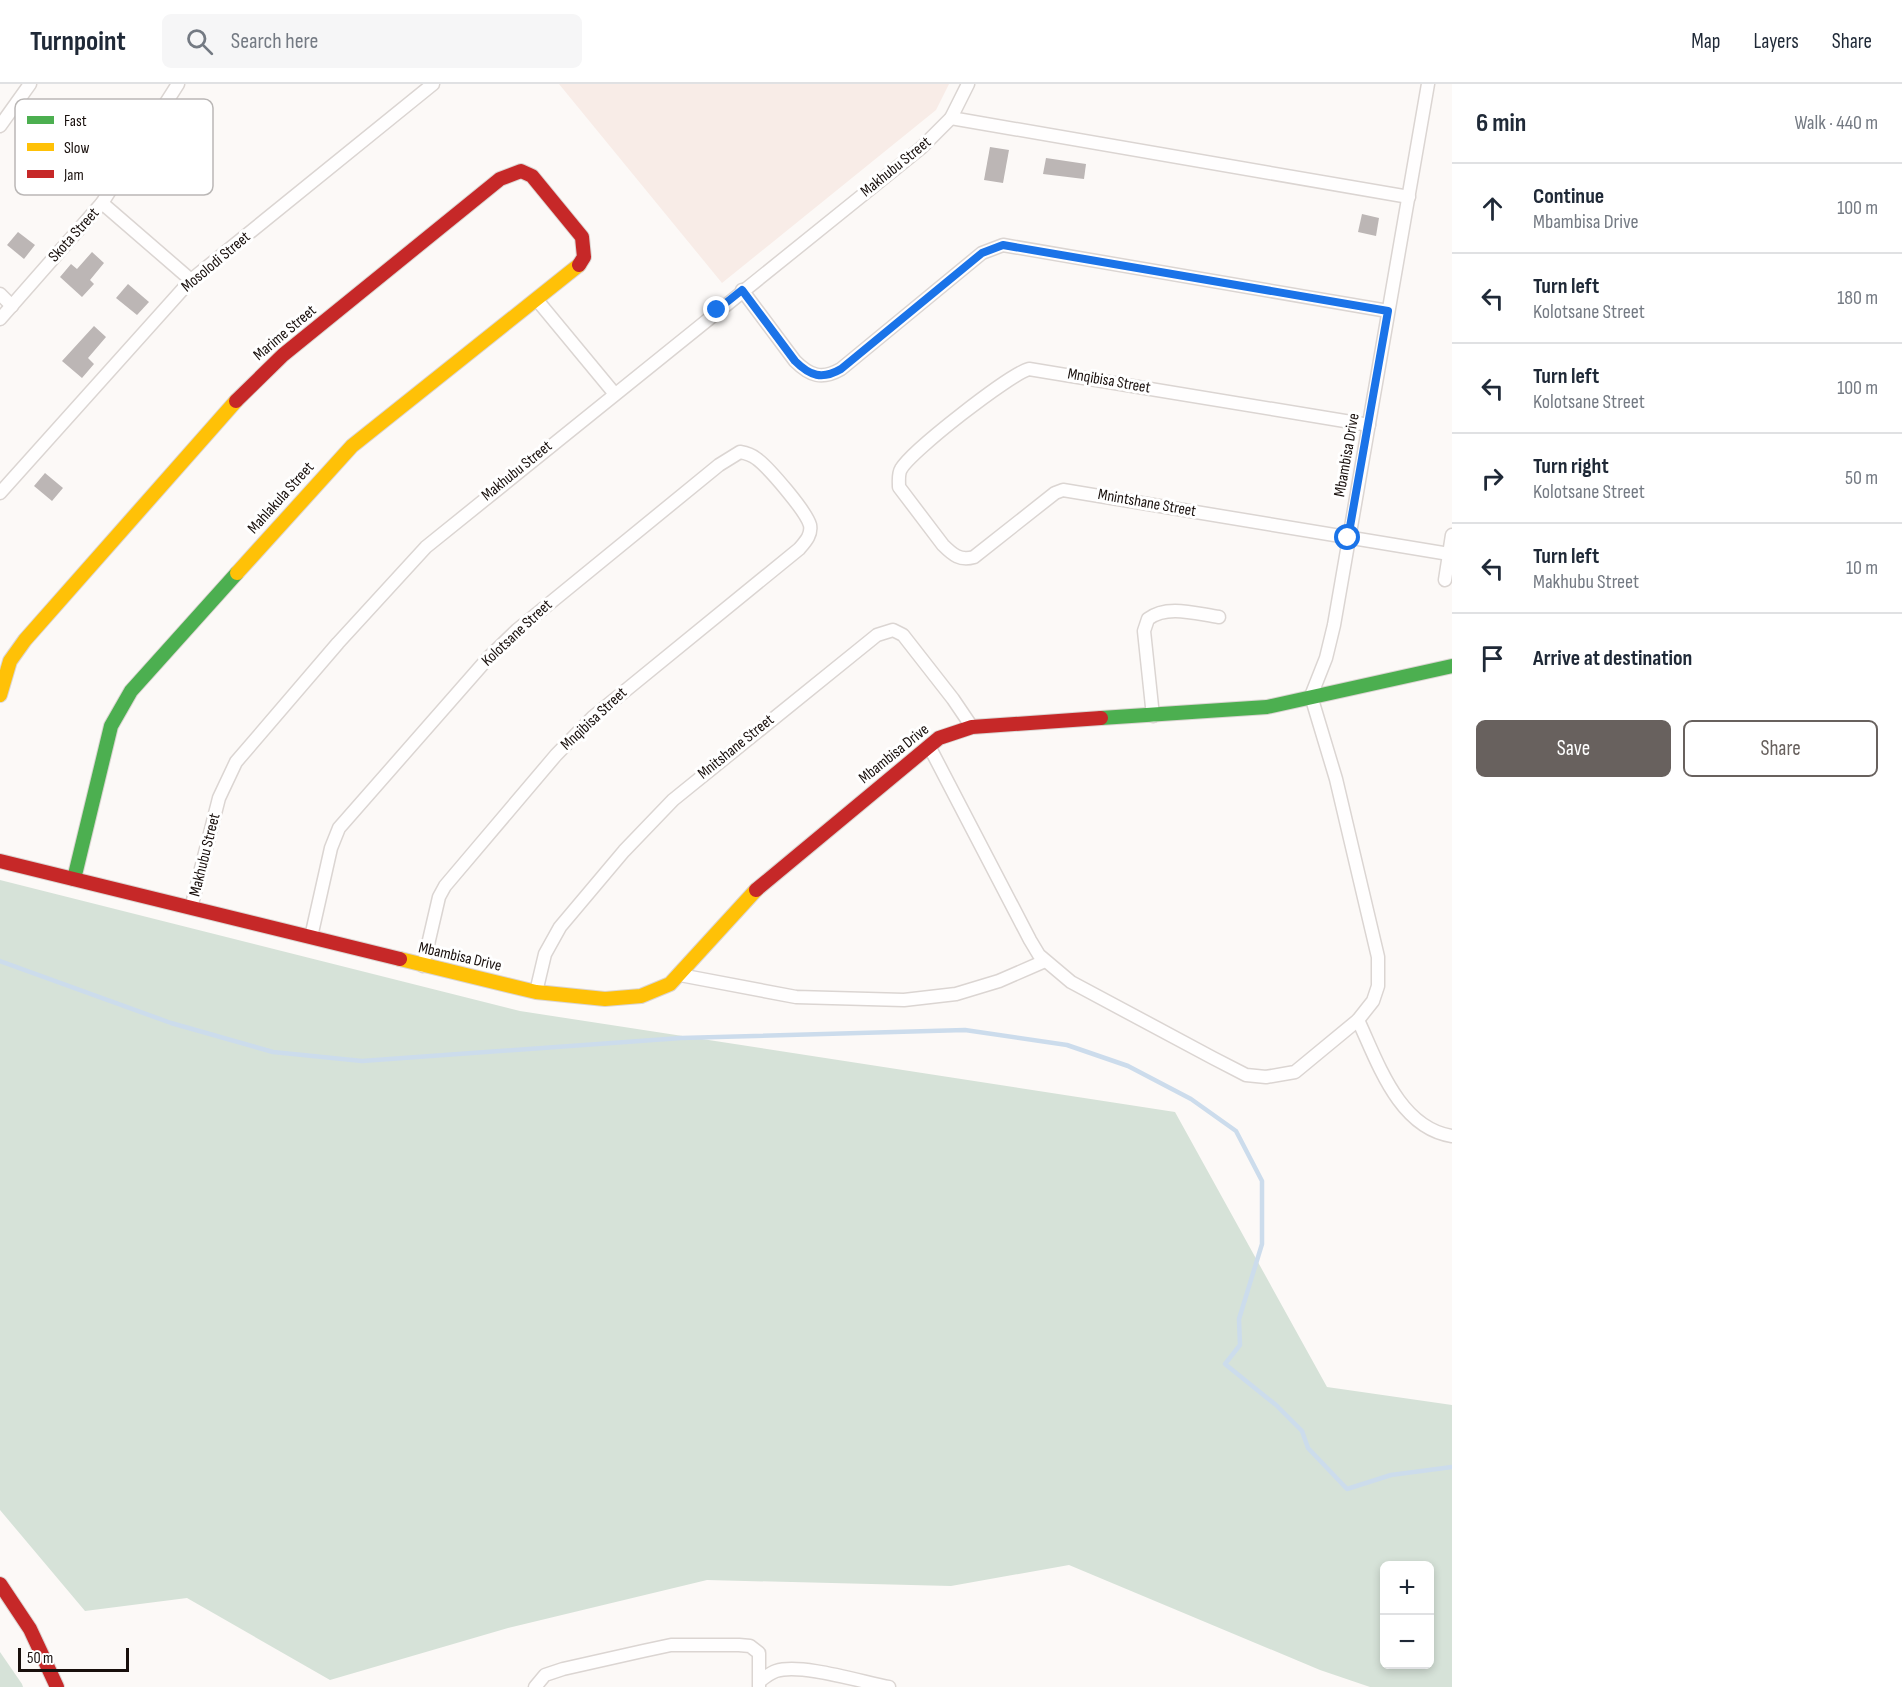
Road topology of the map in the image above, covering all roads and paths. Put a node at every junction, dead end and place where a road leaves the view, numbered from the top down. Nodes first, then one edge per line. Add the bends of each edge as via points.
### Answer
1 (30, 84) edge
2 (178, 84) edge
3 (433, 84) edge
4 (968, 84) edge
5 (1428, 84) edge
6 (19, 99) edge
7 (168, 99) edge
8 (15, 105) edge
9 (951, 118) junction
10 (0, 126) edge
11 (107, 195) edge
12 (1409, 197) junction
13 (102, 203) junction
14 (190, 280) junction
15 (742, 290) junction
16 (0, 294) edge
17 (537, 300) junction
18 (12, 306) junction
19 (1388, 311) junction
20 (0, 319) edge
21 (614, 393) junction
22 (1369, 425) junction
23 (899, 487) joint
24 (0, 493) edge
25 (804, 513) joint
26 (1452, 535) edge
27 (1348, 538) junction
28 (1449, 554) junction
29 (1445, 580) dead end
30 (1219, 617) dead end
31 (1452, 666) edge
32 (0, 695) edge
33 (1311, 696) junction
34 (1153, 716) junction
35 (972, 727) junction
36 (929, 746) junction
37 (0, 861) edge
38 (74, 879) junction
39 (191, 908) junction
40 (311, 937) junction
41 (1045, 961) junction
42 (423, 966) junction
43 (680, 975) junction
44 (536, 992) junction
45 (1358, 1020) junction
46 (1452, 1136) edge
47 (0, 1584) edge
48 (760, 1684) edge
49 (57, 1687) edge
50 (536, 1687) edge
51 (889, 1687) edge

1 - 6 street
2 - 7 street, Skota Street
3 - 14 street, Mosolodi Street
4 - 9 street, Makhubu Street
5 - 12 street, Mbambisa Drive
8 - 10 street
9 - 12 street
9 - 15 street, Makhubu Street via 921,148
11 - 13 street, Skota Street
12 - 19 street, Mbambisa Drive
13 - 14 street
13 - 18 street, Skota Street
14 - 24 street, Mosolodi Street
15 - 19 street via 795,361 818,376 841,369 982,253 1003,245
15 - 21 street, Makhubu Street
16 - 18 street
17 - 21 street
17 - 32 street, Marime Street via 578,266 584,257 585,243 532,176 520,171 500,179 248,387 25,640 10,661
17 - 38 street, Mahlakula Street via 352,446 131,691 111,726
18 - 20 street, Skota Street
19 - 22 street, Mbambisa Drive
21 - 39 street, Makhubu Street via 417,555 250,745 230,773 219,798
22 - 23 street, Mnqibisa Street via 1029,369 1008,379 916,453 900,469
22 - 27 street, Mbambisa Drive
23 - 27 street, Mnintshane Street via 943,545 966,559 1064,490
25 - 40 street, Kolotsane Street via 759,460 747,453 733,455 537,612 489,657 339,828
25 - 42 street, Mnqibisa Street via 810,533 799,549 593,717 454,872 439,897
26 - 28 street
27 - 28 street, Mnintshane Street
27 - 33 street, Mbambisa Drive via 1329,647
28 - 29 street
30 - 34 street via 1170,610 1148,619 1144,631
31 - 33 street
33 - 34 street, Mbambisa Drive via 1267,707
33 - 45 street via 1336,779 1378,957 1378,986 1373,1001
34 - 35 street, Mbambisa Drive
35 - 36 street, Mbambisa Drive via 949,733
35 - 44 street, Mnitshane Street via 903,635 892,630 878,635 673,800 624,851 555,934 545,954
36 - 41 street via 1030,940
36 - 43 street, Mbambisa Drive via 756,890
37 - 38 street, Mbambisa Drive
38 - 39 street, Mbambisa Drive
39 - 40 street, Mbambisa Drive
40 - 42 street, Mbambisa Drive
41 - 43 street via 956,994 904,1000 796,997
41 - 45 street via 1071,982 1246,1075 1277,1077 1295,1072
42 - 44 street, Mbambisa Drive
43 - 44 street, Mbambisa Drive via 660,991 632,997
45 - 46 street via 1386,1079 1414,1118 1424,1127
47 - 49 street via 30,1629
48 - 50 street via 759,1653 750,1646 671,1646 563,1669 545,1675
48 - 51 street via 774,1672 796,1670

